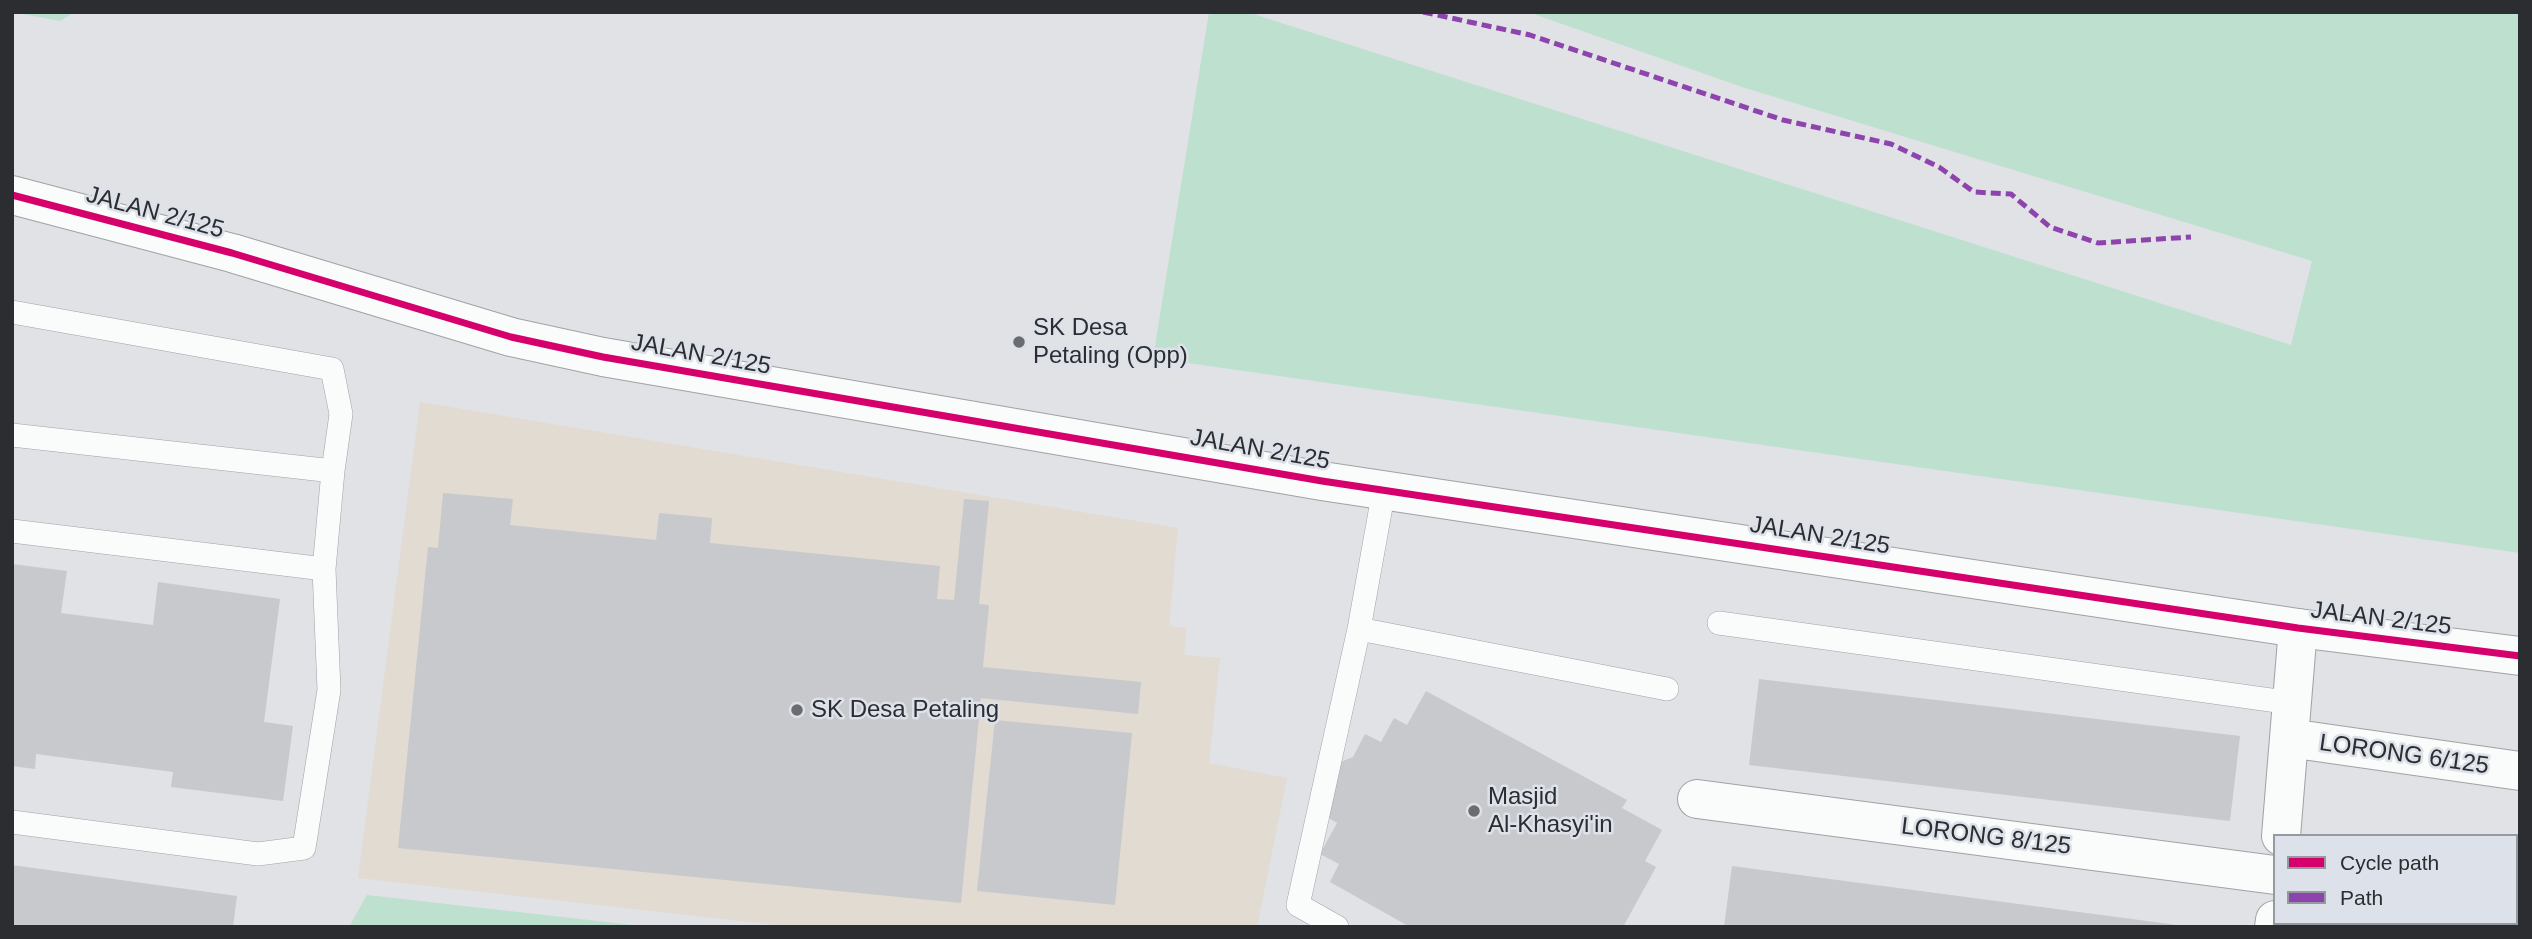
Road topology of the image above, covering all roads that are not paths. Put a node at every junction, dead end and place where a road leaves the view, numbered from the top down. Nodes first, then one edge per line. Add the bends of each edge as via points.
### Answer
1 (12, 195) edge
2 (12, 312) edge
3 (12, 435) edge
4 (333, 471) junction
5 (1384, 490) junction
6 (12, 531) edge
7 (324, 569) junction
8 (1718, 623) dead end
9 (2298, 628) junction
10 (1359, 629) junction
11 (2520, 656) edge
12 (1667, 689) dead end
13 (2291, 721) junction
14 (2520, 771) edge
15 (1697, 799) dead end
16 (12, 822) edge
17 (2281, 834) edge
18 (2273, 875) edge
19 (1337, 927) edge

1 - 5 street, JALAN 2/125 via 233,253 512,337 603,357
2 - 4 lane via 332,369 341,414
3 - 4 lane
4 - 7 lane
5 - 9 street, JALAN 2/125
5 - 10 lane
6 - 7 lane
7 - 16 lane via 329,690 303,848 258,854
8 - 13 lane
9 - 11 street, JALAN 2/125
9 - 13 street
10 - 12 lane
10 - 19 lane via 1298,905
13 - 14 street, LORONG 6/125
13 - 17 street
15 - 18 street, LORONG 8/125

